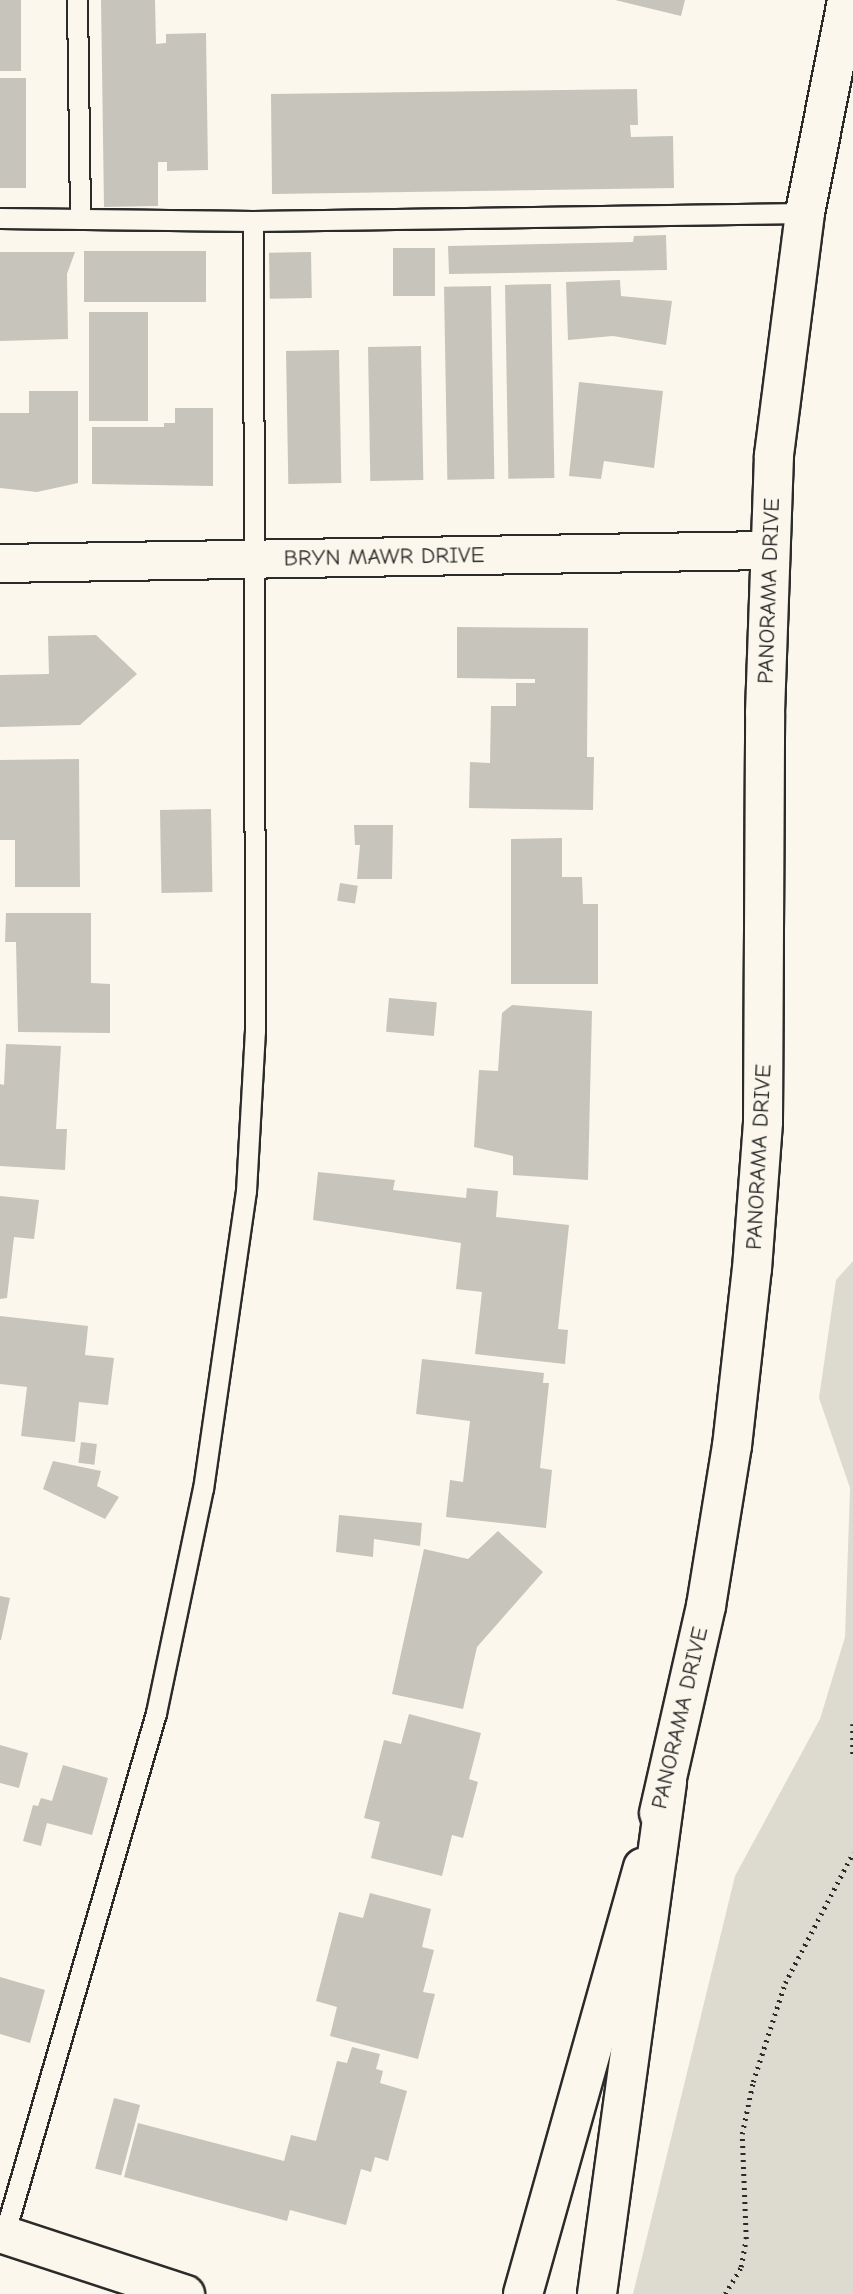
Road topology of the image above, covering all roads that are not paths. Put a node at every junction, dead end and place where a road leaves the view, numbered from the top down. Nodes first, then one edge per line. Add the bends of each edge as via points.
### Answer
1 (77, 0) edge
2 (846, 0) edge
3 (805, 213) junction
4 (0, 218) edge
5 (80, 219) junction
6 (253, 221) junction
7 (768, 550) junction
8 (252, 559) junction
9 (0, 563) edge
10 (667, 1782) junction
11 (2, 2239) edge
12 (185, 2294) edge
13 (523, 2294) edge
14 (597, 2294) edge

1 - 5 lane
2 - 3 main road, PANORAMA DRIVE
3 - 6 lane
3 - 7 main road, PANORAMA DRIVE via 776,442
4 - 5 lane
5 - 6 lane
6 - 8 lane
7 - 8 street, BRYN MAWR DRIVE
7 - 10 main road, PANORAMA DRIVE via 763,1122 752,1269 732,1446 706,1606
8 - 9 street, BRYN MAWR DRIVE
8 - 11 lane via 255,1031 246,1191 203,1489 156,1713
10 - 13 main road, PANORAMA DRIVE
10 - 14 main road
11 - 12 street

